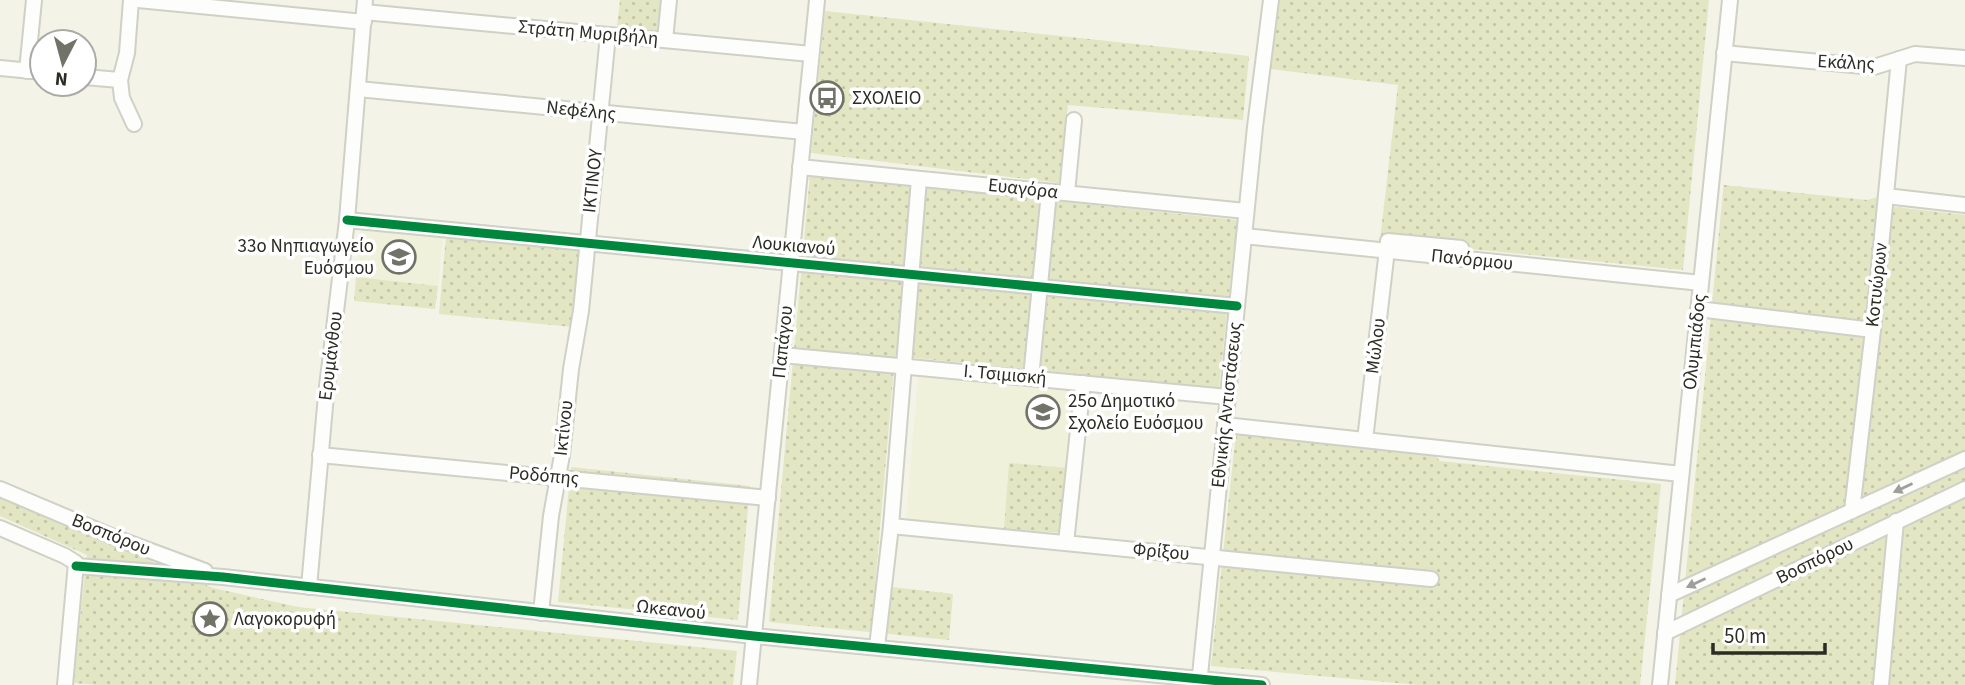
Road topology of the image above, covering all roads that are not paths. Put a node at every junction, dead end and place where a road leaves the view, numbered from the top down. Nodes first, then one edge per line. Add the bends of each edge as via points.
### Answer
1 (34, 0) edge
2 (131, 0) edge
3 (138, 0) edge
4 (669, 0) edge
5 (817, 0) edge
6 (1271, 0) edge
7 (1731, 0) edge
8 (364, 11) edge
9 (608, 35) junction
10 (665, 40) junction
11 (1724, 53) junction
12 (811, 54) junction
13 (1965, 58) edge
14 (1899, 59) junction
15 (0, 68) edge
16 (26, 71) joint
17 (98, 78) edge
18 (120, 80) junction
19 (358, 89) junction
20 (600, 113) junction
21 (1074, 120) dead end
22 (134, 124) dead end
23 (804, 132) junction
24 (800, 167) junction
25 (919, 179) junction
26 (1049, 192) junction
27 (1067, 194) junction
28 (1886, 196) junction
29 (1965, 205) edge
30 (1247, 211) junction
31 (347, 220) junction
32 (1244, 236) junction
33 (587, 244) junction
34 (1387, 252) junction
35 (791, 263) junction
36 (912, 274) junction
37 (1701, 284) junction
38 (1040, 287) junction
39 (1237, 306) junction
40 (1698, 309) junction
41 (1873, 330) junction
42 (782, 355) junction
43 (903, 366) junction
44 (1031, 377) junction
45 (1083, 383) junction
46 (1228, 397) junction
47 (1225, 425) junction
48 (1365, 440) junction
49 (320, 456) junction
50 (1965, 459) edge
51 (1681, 474) junction
52 (558, 477) junction
53 (0, 489) edge
54 (1965, 489) edge
55 (768, 498) junction
56 (1852, 511) junction
57 (1896, 521) junction
58 (891, 527) junction
59 (0, 528) edge
60 (1066, 543) junction
61 (1212, 557) junction
62 (71, 561) junction
63 (223, 577) junction
64 (1431, 579) dead end
65 (309, 587) junction
66 (1669, 595) junction
67 (541, 613) junction
68 (1665, 633) junction
69 (754, 636) junction
70 (877, 647) junction
71 (1199, 682) edge
72 (65, 685) edge
73 (750, 685) edge
74 (1262, 685) edge
75 (1660, 685) edge
76 (1881, 685) edge

1 - 16 street
2 - 18 street
3 - 8 street, Στράτη Μυριβήλη
4 - 10 street
5 - 12 street, Παπάγου
6 - 30 street, Εθνικής Αντιστάσεως
7 - 11 street, Ολυμπιάδος
8 - 9 street, Στράτη Μυριβήλη
8 - 19 street, Ερυμάνθου
9 - 10 street, Στράτη Μυριβήλη
9 - 20 street, ΙΚΤΙΝΟΥ
10 - 12 street, Στράτη Μυριβήλη
11 - 14 street, Εκάλης via 1874,68
11 - 37 street, Ολυμπιάδος
12 - 23 street, Παπάγου
13 - 14 street, Εκάλης via 1920,54
14 - 28 street, Κοτυώρων
15 - 16 street
17 - 18 street
18 - 22 street via 121,98
19 - 20 street, Νεφέλης
19 - 31 street, Ερυμάνθου
20 - 23 street, Νεφέλης
20 - 33 street, ΙΚΤΙΝΟΥ
21 - 27 street
23 - 24 street, Παπάγου
24 - 25 street, Ευαγόρα
24 - 35 street, Παπάγου
25 - 26 street, Ευαγόρα
25 - 36 street
26 - 27 street, Ευαγόρα
26 - 38 street
27 - 30 street, Ευαγόρα
28 - 29 street
28 - 41 street, Κοτυώρων
30 - 32 street, Εθνικής Αντιστάσεως
31 - 33 street, Λουκιανού
31 - 49 street, Ερυμάνθου
32 - 34 street, Πανόρμου
32 - 39 street, Εθνικής Αντιστάσεως
33 - 35 street, Λουκιανού
33 - 52 street, Ικτίνου
34 - 37 street, Πανόρμου
34 - 48 street, Μώλου
35 - 36 street, Λουκιανού
35 - 42 street, Παπάγου
36 - 38 street, Λουκιανού
36 - 43 street
37 - 40 street, Ολυμπιάδος
38 - 39 street, Λουκιανού
38 - 44 street
39 - 46 street, Εθνικής Αντιστάσεως
40 - 41 street
40 - 51 street, Ολυμπιάδος
41 - 56 street, Κοτυώρων
42 - 43 street, Ι. Τσιμισκή
42 - 55 street, Παπάγου
43 - 44 street, Ι. Τσιμισκή
43 - 58 street
44 - 45 street, Ι. Τσιμισκή
45 - 46 street, Ι. Τσιμισκή
45 - 60 street
46 - 47 street, Εθνικής Αντιστάσεως
47 - 48 street
47 - 61 street, Εθνικής Αντιστάσεως
48 - 51 street
49 - 52 street, Ροδόπης
49 - 65 street, Ερυμάνθου
50 -> 56 street, Βοσπόρου
51 - 66 street, Ολυμπιάδος
52 - 55 street, Ροδόπης
52 - 67 street, Ικτίνου
53 - 63 street, Βοσπόρου
54 - 57 street, Βοσπόρου
55 - 69 street, Παπάγου
56 -> 66 street, Βοσπόρου
57 - 68 street, Βοσπόρου
57 - 76 street
58 - 60 street, Φρίξου
58 - 70 street
59 - 62 street, Βοσπόρου
60 - 61 street, Φρίξου
61 - 64 street, Φρίξου
61 - 71 street, Εθνικής Αντιστάσεως
62 - 63 street, Ωκεανού
62 - 72 street
63 - 65 street, Ωκεανού
65 - 67 street, Ωκεανού
66 - 68 street, Ολυμπιάδος
67 - 69 street, Ωκεανού
68 - 75 street, Ολυμπιάδος
69 - 70 street, Ωκεανού
69 - 73 street, Παπάγου
70 - 71 street, Ωκεανού
71 - 74 street, Ωκεανού

